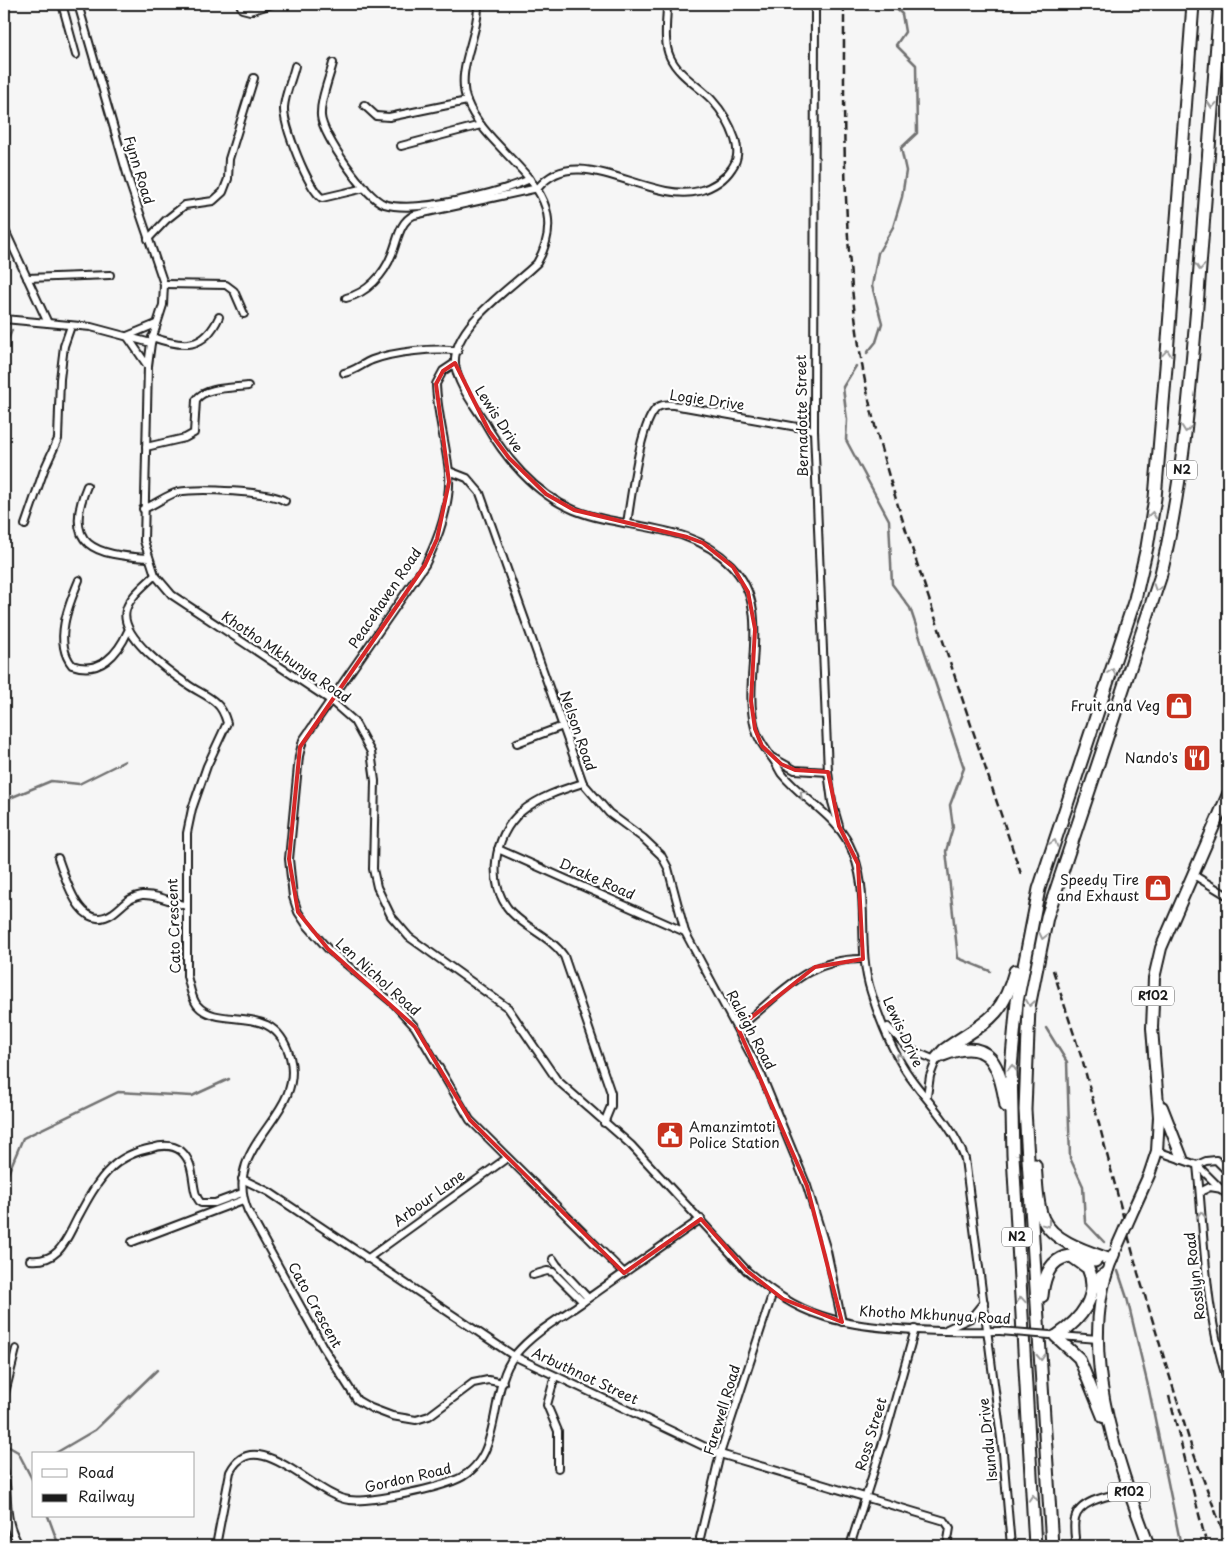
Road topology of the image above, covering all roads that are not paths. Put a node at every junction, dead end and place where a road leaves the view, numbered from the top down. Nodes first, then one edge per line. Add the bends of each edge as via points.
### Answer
1 (62, 4) edge
2 (78, 4) edge
3 (240, 4) edge
4 (272, 4) edge
5 (326, 4) edge
6 (334, 4) edge
7 (478, 4) edge
8 (668, 4) edge
9 (674, 4) edge
10 (815, 4) edge
11 (1193, 4) edge
12 (1220, 4) edge
13 (76, 56) dead end
14 (333, 63) dead end
15 (295, 66) dead end
16 (254, 78) dead end
17 (467, 101) junction
18 (364, 105) dead end
19 (481, 125) junction
20 (401, 146) dead end
21 (530, 179) junction
22 (365, 188) junction
23 (538, 188) junction
24 (4, 228) edge
25 (148, 238) junction
26 (110, 275) dead end
27 (28, 278) junction
28 (164, 284) junction
29 (346, 298) dead end
30 (244, 314) dead end
31 (219, 317) dead end
32 (4, 319) edge
33 (48, 323) junction
34 (156, 324) junction
35 (70, 326) junction
36 (127, 336) junction
37 (151, 340) junction
38 (458, 351) junction
39 (455, 363) junction
40 (148, 366) junction
41 (344, 373) dead end
42 (248, 386) dead end
43 (814, 430) junction
44 (146, 447) junction
45 (449, 471) junction
46 (87, 486) dead end
47 (285, 501) dead end
48 (143, 508) junction
49 (627, 523) junction
50 (25, 525) dead end
51 (148, 558) junction
52 (155, 575) junction
53 (78, 580) dead end
54 (128, 631) junction
55 (330, 700) junction
56 (563, 726) junction
57 (517, 743) dead end
58 (772, 758) junction
59 (828, 772) junction
60 (583, 783) junction
61 (1228, 794) edge
62 (839, 826) junction
63 (498, 849) junction
64 (58, 858) dead end
65 (1192, 874) junction
66 (1228, 896) edge
67 (186, 906) junction
68 (1034, 908) junction
69 (685, 932) junction
70 (863, 959) junction
71 (879, 1014) junction
72 (738, 1028) junction
73 (936, 1059) junction
74 (1025, 1074) junction
75 (927, 1096) junction
76 (1158, 1096) junction
77 (604, 1123) junction
78 (1157, 1151) junction
79 (1013, 1155) junction
80 (507, 1158) junction
81 (1182, 1158) junction
82 (1197, 1165) junction
83 (1228, 1172) edge
84 (242, 1180) junction
85 (1222, 1189) junction
86 (1200, 1192) junction
87 (1228, 1196) edge
88 (243, 1197) junction
89 (701, 1219) junction
90 (132, 1242) dead end
91 (1070, 1258) junction
92 (367, 1259) junction
93 (553, 1259) dead end
94 (30, 1260) dead end
95 (1108, 1267) junction
96 (624, 1273) junction
97 (533, 1275) dead end
98 (1093, 1289) junction
99 (773, 1292) junction
100 (585, 1300) junction
101 (984, 1302) junction
102 (1039, 1318) junction
103 (842, 1322) junction
104 (915, 1329) junction
105 (946, 1330) junction
106 (988, 1331) junction
107 (1054, 1335) junction
108 (1098, 1338) junction
109 (16, 1349) dead end
110 (514, 1356) junction
111 (555, 1376) junction
112 (503, 1383) junction
113 (1228, 1383) edge
114 (4, 1397) edge
115 (1112, 1436) junction
116 (720, 1454) junction
117 (558, 1468) dead end
118 (4, 1470) edge
119 (1129, 1491) junction
120 (865, 1495) junction
121 (700, 1538) dead end
122 (20, 1546) edge
123 (216, 1546) edge
124 (850, 1546) edge
125 (947, 1546) edge
126 (1011, 1546) edge
127 (1035, 1546) edge
128 (1052, 1546) edge
129 (1076, 1546) edge
130 (1149, 1546) edge

1 - 13 street
2 - 25 street, Fynn Road
3 - 4 street via 242,9 250,11
5 - 6 street
7 - 17 street via 476,29 465,67 463,86
8 - 9 street
8 - 23 street via 667,46 670,57 712,100 733,132 738,148 736,162 728,174 716,184 685,193 669,192 578,168 552,174
10 - 43 street, Bernadotte Street
68 -> 11 highway, N2 via 1135,599 1147,547 1166,367
12 -> 74 highway, N2 via 1190,391 1172,529 1160,578 1048,917 1029,1007
14 - 22 street via 320,113 322,126
15 - 22 street via 284,106 285,120 312,188 322,198
16 - 25 street via 229,159 228,179 223,192 213,202 186,205
17 - 18 street via 389,117 376,116
17 - 19 street
19 - 20 street
19 - 21 street
21 - 22 street via 499,191 422,206 382,203
21 - 23 street
23 - 29 street via 409,218 377,278 364,291
23 - 38 street via 549,222 543,253 521,279 471,323
24 - 27 street
25 - 28 street, Fynn Road
26 - 27 street
27 - 33 street
28 - 30 street via 226,285 234,291
28 - 34 street, Fynn Road via 163,305
31 - 37 street via 208,335 196,342 177,346
32 - 33 street
33 - 35 street
34 - 36 street
34 - 37 street, Fynn Road
35 - 36 street via 91,327
35 - 50 street via 60,380 58,439
36 - 37 street
36 - 40 street
37 - 40 street, Khotho Mkhunya Road
38 - 39 street
38 - 41 street via 435,348 388,356
39 - 45 street, Peacehaven Road via 443,371 436,384
39 - 49 street, Lewis Drive via 460,380 489,431 526,476 546,494 574,510
40 - 44 street, Khotho Mkhunya Road
42 - 44 street via 199,396 194,433
43 - 49 street, Logie Drive via 685,407 665,405 658,408 645,427
43 - 59 street, Bernadotte Street
44 - 48 street, Khotho Mkhunya Road
45 - 55 street, Peacehaven Road via 447,501 431,554
45 - 56 street, Nelson Road via 467,478 480,493
46 - 51 street via 78,516 83,540 111,554
47 - 48 street via 269,495 194,491 171,494
48 - 51 street, Khotho Mkhunya Road
49 - 58 street, Lewis Drive via 668,531 703,544 721,556 742,580 748,592 755,629 751,701 755,729 762,746
51 - 52 street, Khotho Mkhunya Road
52 - 54 street via 135,594 126,610
52 - 55 street, Khotho Mkhunya Road via 172,595 194,611
53 - 54 street via 65,621 64,647 66,658 72,665 95,666 108,661
54 - 67 street, Cato Crescent via 160,663 217,703 227,723 192,809 187,833
55 - 77 street, Khotho Mkhunya Road via 354,721 370,752 375,781 373,869 377,887 391,916 409,937 508,1008 547,1069
55 - 80 street, Len Nichol Road via 300,747 289,859 293,898 298,912 328,948 394,1004 415,1027 470,1120
56 - 57 street
56 - 60 street, Nelson Road
58 - 59 street, Lewis Drive via 795,770
62 -> 58 street, Lewis Drive via 781,772
59 - 62 street, Bernadotte Street
60 - 63 street, Nelson Road via 553,793 520,813 510,824
60 - 69 street, Raleigh Road via 605,809 661,855 668,868
61 - 65 main road, R102
62 - 70 street, Lewis Drive via 858,864 862,883
63 - 69 street, Drake Road
63 - 77 street, Nelson Road via 494,873 506,906 557,946 569,967 611,1093 611,1106
64 - 67 street via 70,892 86,915 102,918 139,895
65 - 66 street
65 - 76 main road, R102 via 1161,948 1154,978 1152,1028
67 - 84 street, Cato Crescent via 188,976 192,997 214,1015 267,1025 282,1037 290,1058 292,1080 288,1095 255,1145 244,1166
68 - 73 highway via 1010,990 1002,1006 992,1018 944,1050
79 -> 68 highway, N2 via 1011,1068 1016,1002
69 - 72 street, Raleigh Road
70 - 71 street, Lewis Drive
70 - 72 street via 847,959 815,967 797,977
71 - 73 street via 909,1048
75 -> 71 street, Lewis Drive via 901,1061
72 - 103 street, Raleigh Road via 761,1074 807,1186 827,1251
73 - 75 street
73 - 79 highway via 967,1049 985,1054 996,1066 1001,1076
74 -> 95 highway via 1043,1220 1063,1239
74 - 102 highway, N2 via 1027,1157
75 - 101 street, Lewis Drive via 953,1131 965,1159
76 - 78 main road, R102
76 - 81 main road
77 - 89 street, Khotho Mkhunya Road via 637,1151
78 - 81 street
78 - 95 main road, R102, bridge
127 -> 79 highway, N2
80 - 92 street, Arbour Lane
80 - 96 street, Len Nichol Road
81 - 82 street
82 - 83 street via 1206,1160 1216,1160
82 - 85 street
82 - 86 street, Rosslyn Road
84 - 88 street, Cato Crescent
84 - 92 street, Arbuthnot Street via 269,1192
85 - 86 street via 1210,1187
85 - 87 street
113 -> 86 street, Rosslyn Road via 1208,1296
88 - 90 street
88 - 94 street via 201,1203 196,1196 193,1171 181,1152 161,1145 138,1151 112,1167 99,1181 60,1251 44,1260
88 - 112 street, Cato Crescent via 323,1347 357,1400 392,1416 416,1420 429,1416 473,1383 488,1380
89 - 96 street
89 - 99 street, Khotho Mkhunya Road via 747,1271
91 - 95 highway via 1084,1257
91 - 98 highway via 1088,1268
91 - 102 highway via 1055,1262 1046,1272
92 - 110 street, Arbuthnot Street
93 - 100 street
95 - 98 highway
95 - 108 main road, R102 via 1100,1300
96 - 100 street
97 - 100 street via 553,1272
98 - 107 highway via 1083,1312 1071,1326
99 - 103 street, Khotho Mkhunya Road via 808,1310
99 - 116 street, Farewell Road
100 - 110 street via 544,1329
101 - 105 street via 971,1318
101 - 106 street, Lewis Drive
102 -> 128 highway, N2
103 - 104 street, Khotho Mkhunya Road
104 - 105 street, Khotho Mkhunya Road
104 - 120 street, Ross Street
105 - 106 street, Khotho Mkhunya Road
106 - 107 street, Khotho Mkhunya Road, bridge
106 - 126 street, Isundu Drive
107 - 108 street, Khotho Mkhunya Road
107 - 115 main road via 1073,1351 1083,1365
108 - 115 main road, R102
109 - 114 street
110 - 111 street, Arbuthnot Street
110 - 112 street, Gordon Road
111 - 116 street, Arbuthnot Street
111 - 117 street via 547,1405 558,1431
112 - 123 street, Gordon Road via 482,1457 468,1474 450,1482 373,1500 346,1500 324,1492 268,1455 243,1457 230,1472
115 - 119 main road, R102
116 - 120 street, Arbuthnot Street
116 - 121 street, Farewell Road
118 - 122 street via 7,1518
119 - 129 street via 1081,1508 1074,1520
119 - 130 main road, R102
120 - 124 street, Ross Street
120 - 125 street, Arbuthnot Street via 950,1524

